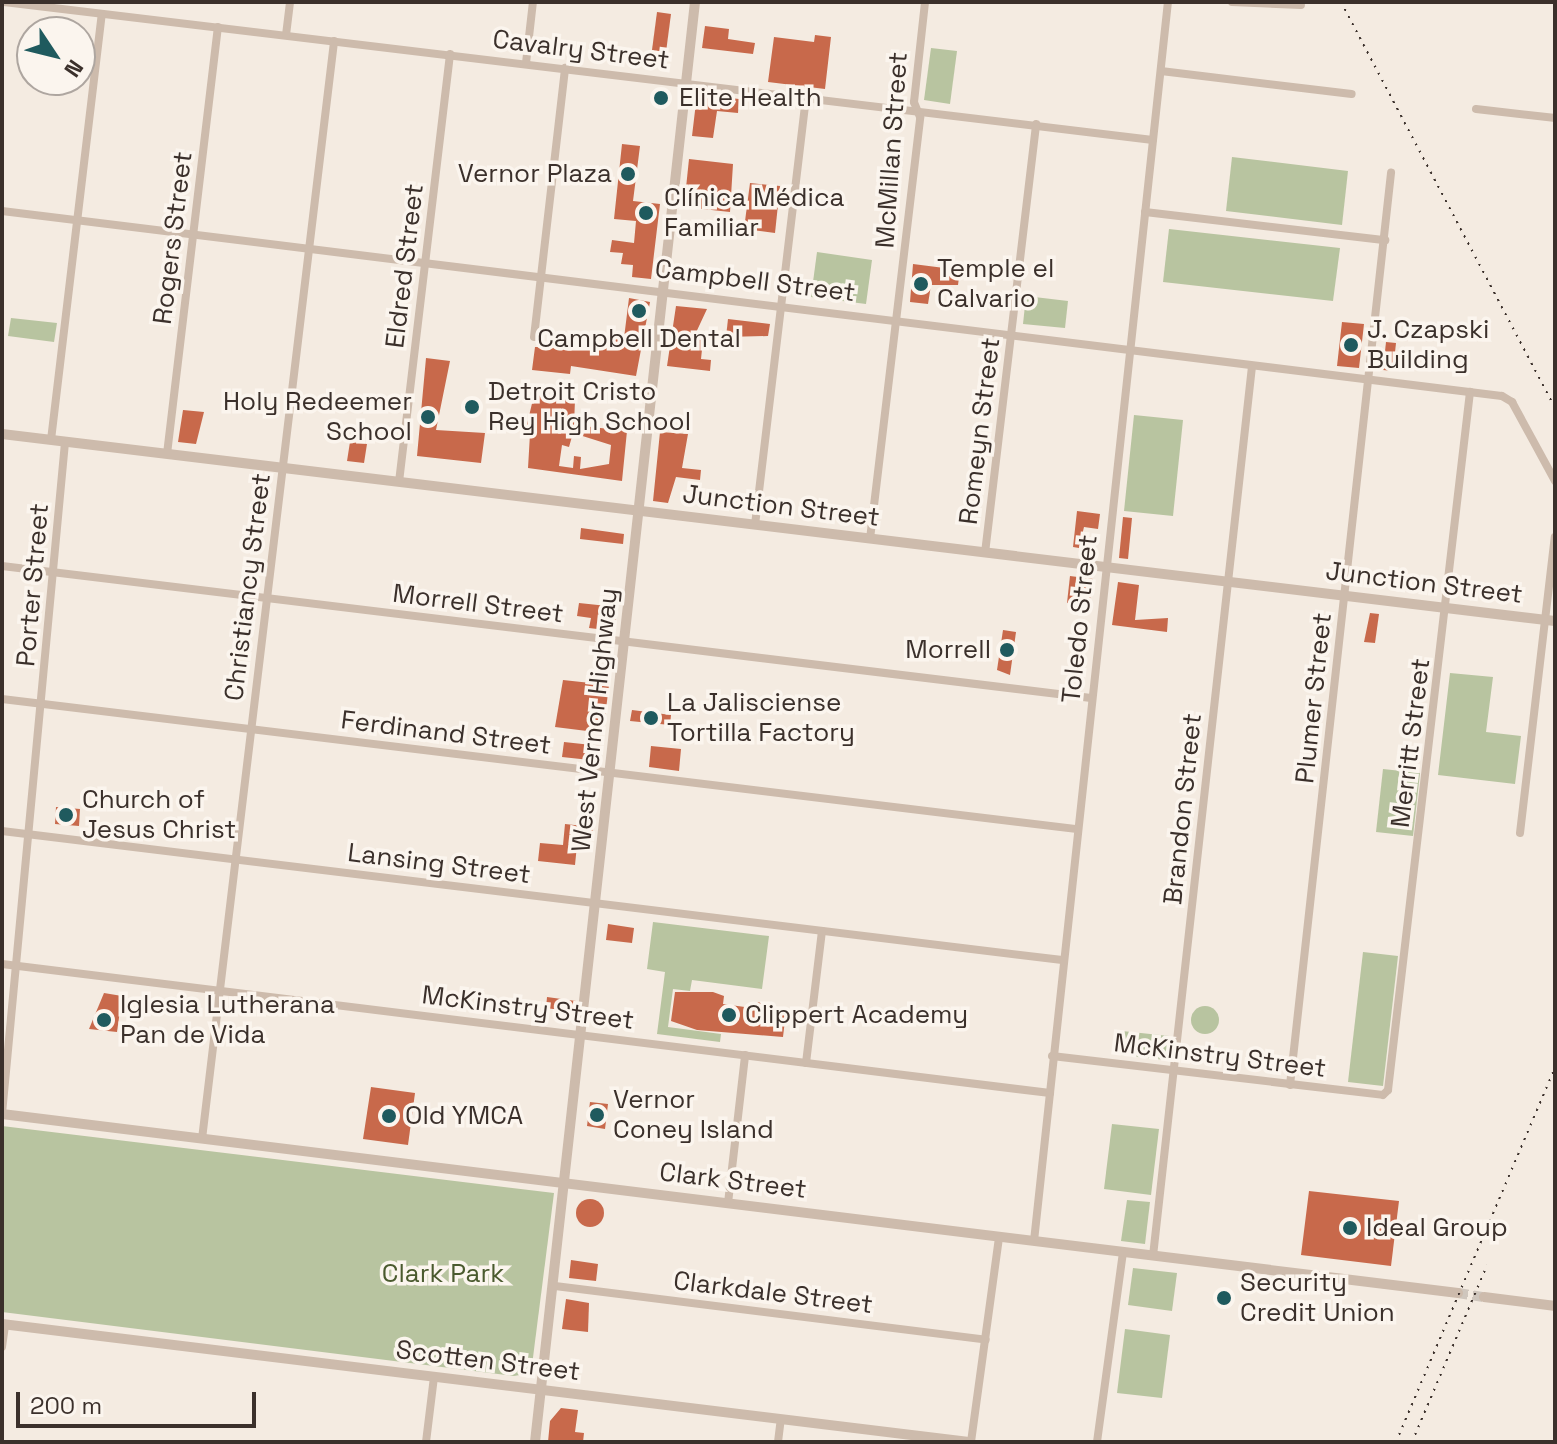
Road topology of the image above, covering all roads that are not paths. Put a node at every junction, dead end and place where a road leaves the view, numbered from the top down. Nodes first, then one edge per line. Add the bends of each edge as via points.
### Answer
1 (4, 2) edge
2 (290, 2) edge
3 (533, 2) edge
4 (695, 2) edge
5 (925, 2) edge
6 (1168, 2) edge
7 (1232, 2) edge
8 (21, 3) edge
9 (1301, 5) dead end
10 (102, 14) junction
11 (218, 27) junction
12 (286, 35) junction
13 (334, 41) junction
14 (450, 54) junction
15 (526, 63) junction
16 (565, 68) junction
17 (1161, 71) junction
18 (685, 82) junction
19 (1352, 94) dead end
20 (806, 96) junction
21 (1476, 109) dead end
22 (917, 110) junction
23 (1555, 118) edge
24 (1036, 124) junction
25 (1153, 140) junction
26 (1391, 173) dead end
27 (2, 211) edge
28 (1145, 212) junction
29 (77, 220) junction
30 (194, 234) junction
31 (1385, 240) junction
32 (309, 248) junction
33 (425, 262) junction
34 (541, 276) junction
35 (663, 290) junction
36 (781, 305) junction
37 (897, 319) junction
38 (1012, 333) junction
39 (534, 337) dead end
40 (1130, 350) junction
41 (1252, 367) junction
42 (1369, 381) junction
43 (1470, 392) junction
44 (2, 434) edge
45 (51, 440) junction
46 (65, 442) junction
47 (167, 454) junction
48 (283, 468) junction
49 (1555, 481) edge
50 (399, 482) junction
51 (639, 511) junction
52 (755, 525) junction
53 (1555, 537) edge
54 (870, 539) junction
55 (985, 553) junction
56 (2, 566) edge
57 (1106, 567) junction
58 (54, 573) junction
59 (1229, 582) junction
60 (1345, 596) junction
61 (266, 598) junction
62 (1447, 608) junction
63 (1550, 621) edge
64 (626, 642) junction
65 (1091, 698) junction
66 (2, 699) edge
67 (43, 704) junction
68 (250, 729) junction
69 (612, 773) junction
70 (1077, 829) junction
71 (2, 831) edge
72 (1520, 833) dead end
73 (32, 834) junction
74 (235, 859) junction
75 (598, 904) junction
76 (822, 931) junction
77 (1062, 960) junction
78 (2, 964) edge
79 (19, 966) junction
80 (220, 990) junction
81 (584, 1035) junction
82 (745, 1055) junction
83 (1052, 1056) junction
84 (806, 1063) junction
85 (1174, 1071) junction
86 (1290, 1085) junction
87 (1050, 1093) junction
88 (1383, 1095) joint
89 (2, 1114) edge
90 (202, 1139) junction
91 (567, 1184) junction
92 (728, 1203) junction
93 (999, 1237) junction
94 (1034, 1241) junction
95 (1123, 1252) junction
96 (1153, 1256) junction
97 (555, 1286) junction
98 (1458, 1293) tunnel mouth
99 (1484, 1297) tunnel mouth
100 (1555, 1306) edge
101 (4, 1324) edge
102 (986, 1340) junction
103 (2, 1347) edge
104 (434, 1377) junction
105 (542, 1390) junction
106 (781, 1419) junction
107 (426, 1442) edge
108 (535, 1442) edge
109 (778, 1442) edge
110 (970, 1442) edge
111 (1097, 1442) edge

1 - 8 street, Cavalry Street
2 - 12 street
3 - 15 street
4 - 18 street, West Vernor Highway
5 - 22 street, McMillan Street
6 - 17 street, Toledo Street
7 - 9 street
8 - 10 street, Cavalry Street
10 - 11 street, Cavalry Street
10 - 29 street
11 - 12 street, Cavalry Street
11 - 30 street, Rogers Street
12 - 13 street, Cavalry Street
13 - 14 street, Cavalry Street
13 - 32 street, Christiancy Street
14 - 15 street, Cavalry Street
14 - 33 street, Eldred Street
15 - 16 street, Cavalry Street
16 - 18 street, Cavalry Street
16 - 34 street
17 - 19 street
17 - 25 street, Toledo Street
18 - 20 street, Cavalry Street
18 - 35 street, West Vernor Highway
20 - 22 street, Cavalry Street
20 - 36 street
21 - 23 street
22 - 24 street, Cavalry Street
22 - 37 street, McMillan Street
24 - 25 street, Cavalry Street
24 - 38 street, Romeyn Street
25 - 28 street, Toledo Street
26 - 31 street, Plumer Street
27 - 29 street, Campbell Street
28 - 31 street
28 - 40 street, Toledo Street
29 - 30 street, Campbell Street
29 - 45 street
30 - 32 street, Campbell Street
30 - 47 street, Rogers Street
31 - 42 street, Plumer Street
32 - 33 street, Campbell Street
32 - 48 street, Christiancy Street
33 - 34 street, Campbell Street
33 - 50 street, Eldred Street
34 - 35 street, Campbell Street
34 - 39 street
35 - 36 street, Campbell Street
35 - 51 street, West Vernor Highway
36 - 37 street, Campbell Street
36 - 52 street
37 - 38 street, Campbell Street
37 - 54 street, McMillan Street
38 - 40 street, Campbell Street
38 - 55 street, Romeyn Street
40 - 41 street, Campbell Street
40 - 57 street, Toledo Street
41 - 42 street, Campbell Street
41 - 59 street, Brandon Street
42 - 43 street, Campbell Street
42 - 60 street, Plumer Street
43 - 49 street, Campbell Street via 1512,402
43 - 62 street, Merritt Street
44 - 45 street, Junction Street
45 - 46 street, Junction Street
46 - 47 street, Junction Street
46 - 58 street, Porter Street
47 - 48 street, Junction Street
48 - 50 street, Junction Street
48 - 61 street, Christiancy Street
50 - 51 street, Junction Street
51 - 52 street, Junction Street
51 - 64 street, West Vernor Highway
52 - 54 street, Junction Street
53 - 63 street
54 - 55 street, Junction Street
55 - 57 street, Junction Street
56 - 58 street, Morrell Street
57 - 59 street, Junction Street
57 - 65 street, Toledo Street
58 - 61 street, Morrell Street
58 - 67 street, Porter Street
59 - 60 street, Junction Street
59 - 85 street, Brandon Street
60 - 62 street, Junction Street
60 - 86 street, Plumer Street
61 - 64 street, Morrell Street
61 - 68 street, Christiancy Street
62 - 63 street, Junction Street
62 - 88 street, Merritt Street via 1391,1085
63 - 72 street
64 - 65 street, Morrell Street
64 - 69 street, West Vernor Highway
65 - 70 street, Toledo Street
66 - 67 street, Ferdinand Street
67 - 68 street, Ferdinand Street
67 - 73 street, Porter Street
68 - 69 street, Ferdinand Street
68 - 74 street, Christiancy Street
69 - 70 street, Ferdinand Street
69 - 75 street, West Vernor Highway
70 - 77 street, Toledo Street
71 - 73 street, Lansing Street
73 - 74 street, Lansing Street
73 - 79 street, Porter Street
74 - 75 street, Lansing Street
74 - 80 street, Christiancy Street
75 - 76 street, Lansing Street
75 - 81 street, West Vernor Highway
76 - 77 street, Lansing Street
76 - 84 street
77 - 83 street, Toledo Street
78 - 79 street, McKinstry Street
79 - 80 street, McKinstry Street
79 - 89 street, Porter Street
80 - 81 street, McKinstry Street
80 - 90 street, Christiancy Street
81 - 82 street, McKinstry Street
81 - 91 street, West Vernor Highway
82 - 84 street, McKinstry Street
82 - 92 street
83 - 85 street, McKinstry Street
83 - 87 street, Toledo Street
84 - 87 street, McKinstry Street
85 - 86 street, McKinstry Street
85 - 96 street, Brandon Street
86 - 88 street, McKinstry Street
87 - 94 street, Toledo Street
89 - 90 street, Clark Street
90 - 91 street, Clark Street
91 - 92 street, Clark Street
91 - 97 street, West Vernor Highway
92 - 93 street, Clark Street
93 - 94 street, Clark Street
93 - 102 street
94 - 95 street, Clark Street
95 - 96 street, Clark Street
95 - 111 street
96 - 98 street, Clark Street
97 - 102 street, Clarkdale Street
97 - 105 street, West Vernor Highway
99 - 100 street
101 - 103 street
101 - 104 street, Scotten Street
102 - 110 street
104 - 105 street, Scotten Street
104 - 107 street
105 - 106 street, Scotten Street
105 - 108 street, West Vernor Highway
106 - 109 street
106 - 110 street, Scotten Street

